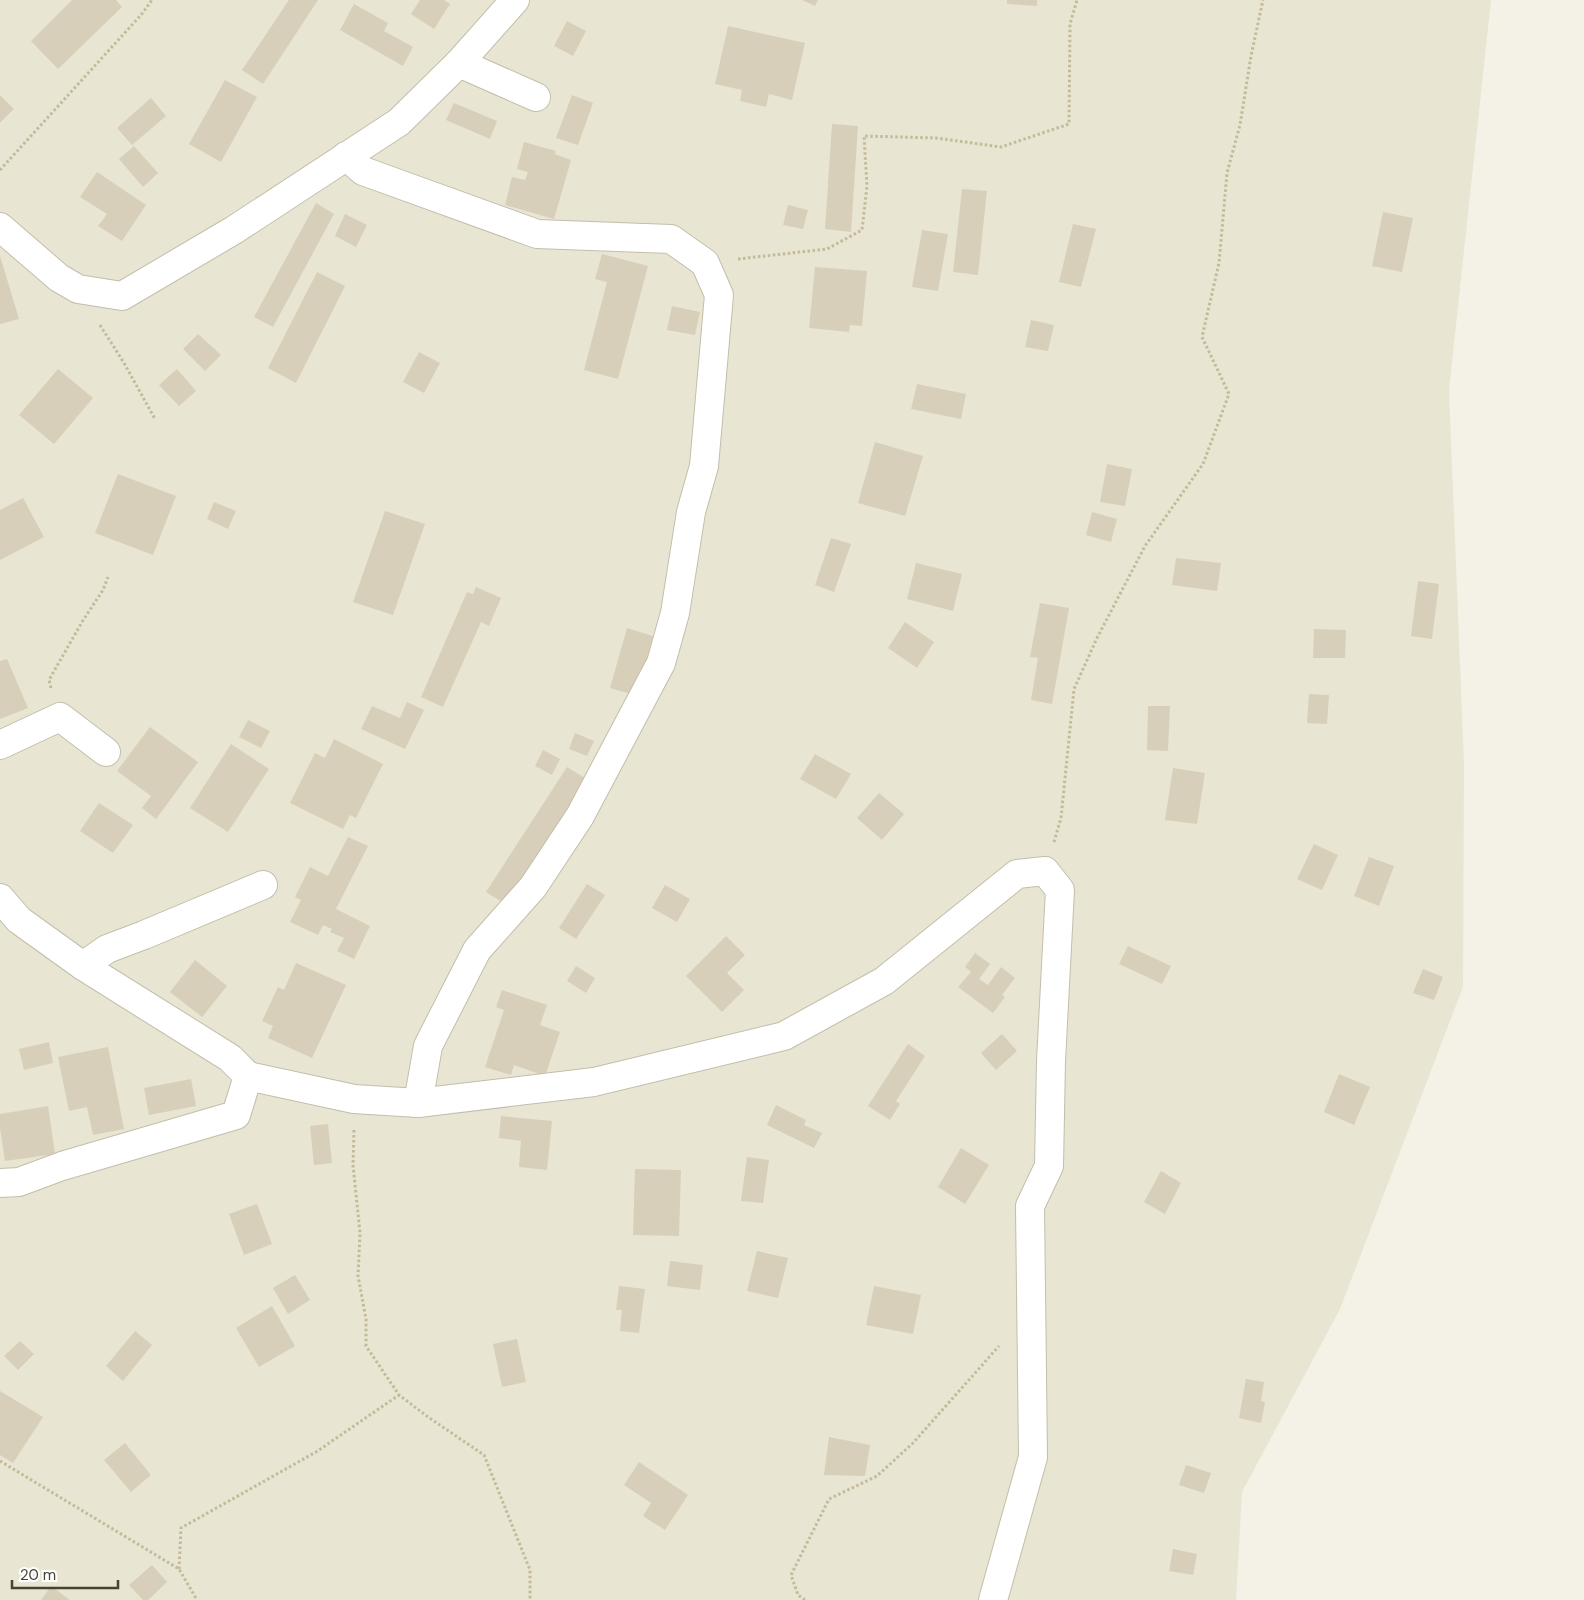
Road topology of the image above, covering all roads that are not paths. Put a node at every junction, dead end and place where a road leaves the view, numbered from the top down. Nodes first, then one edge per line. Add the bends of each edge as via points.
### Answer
1 (516, 0) edge
2 (459, 63) junction
3 (536, 97) dead end
4 (346, 156) junction
5 (0, 227) edge
6 (0, 745) edge
7 (106, 752) dead end
8 (263, 885) dead end
9 (0, 898) edge
10 (83, 966) junction
11 (248, 1076) junction
12 (418, 1103) junction
13 (0, 1183) edge
14 (993, 1600) edge

1 - 2 street
2 - 3 street
2 - 4 street via 400,122
4 - 5 street via 234,230 122,296 78,290 58,278
4 - 12 street via 363,171 537,234 671,239 705,263 720,296 704,466 691,512 675,613 661,663 580,816 533,887 477,950 428,1046
6 - 7 street via 60,717
8 - 10 street via 107,949
9 - 10 street via 19,920
10 - 11 street via 230,1058
11 - 12 street via 354,1099
11 - 13 street via 236,1115 62,1166 19,1182
12 - 14 street via 594,1082 784,1036 884,981 1018,874 1045,871 1060,890 1049,1166 1030,1206 1033,1457

